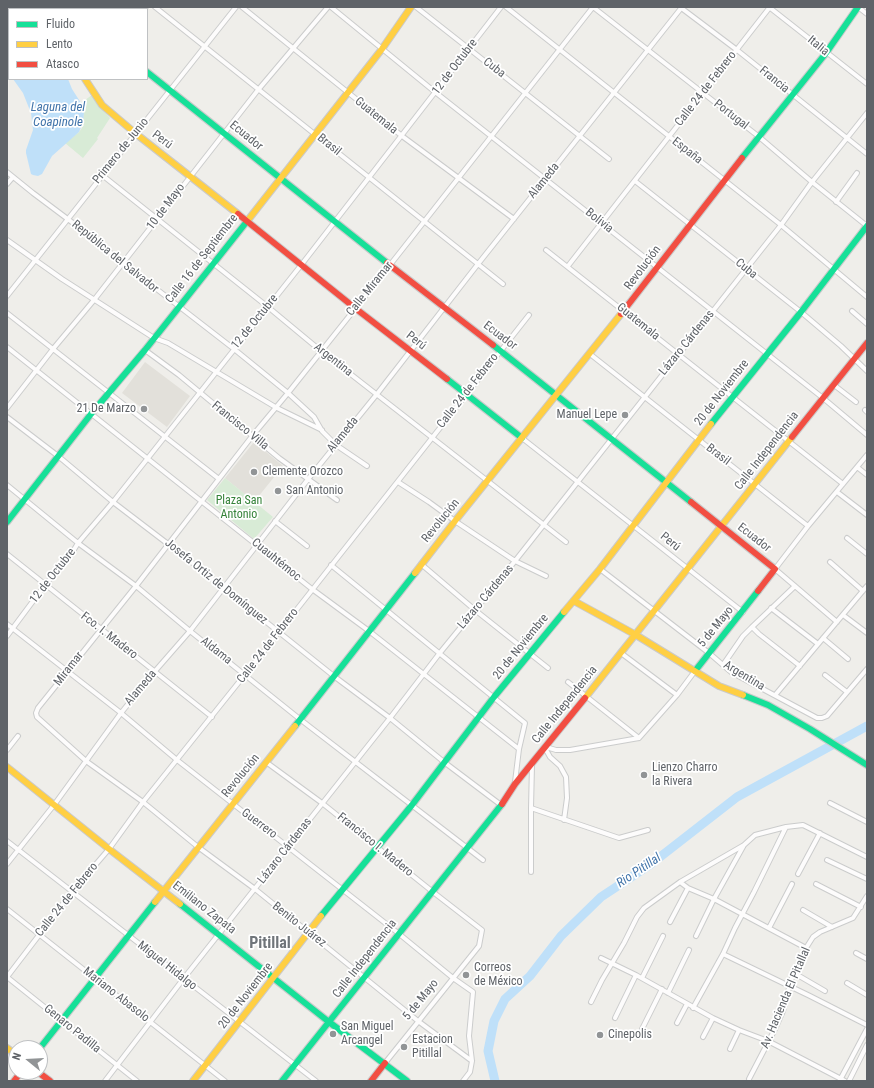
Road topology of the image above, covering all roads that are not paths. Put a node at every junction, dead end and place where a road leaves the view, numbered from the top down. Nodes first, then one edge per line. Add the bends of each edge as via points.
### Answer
1 (155, 7) edge
2 (236, 7) edge
3 (242, 7) edge
4 (328, 7) edge
5 (331, 7) edge
6 (411, 7) edge
7 (416, 7) edge
8 (501, 7) edge
9 (506, 7) edge
10 (593, 7) edge
11 (681, 7) edge
12 (770, 7) edge
13 (858, 7) edge
14 (867, 14) edge
15 (205, 47) junction
16 (293, 48) junction
17 (469, 48) junction
18 (382, 49) junction
19 (559, 50) junction
20 (648, 50) junction
21 (737, 50) junction
22 (826, 52) junction
23 (148, 73) edge
24 (87, 80) edge
25 (867, 84) edge
26 (258, 90) junction
27 (170, 91) junction
28 (347, 92) junction
29 (435, 92) junction
30 (526, 93) junction
31 (614, 93) junction
32 (703, 93) junction
33 (792, 95) junction
34 (867, 113) edge
35 (135, 133) junction
36 (225, 133) junction
37 (314, 133) junction
38 (402, 136) junction
39 (491, 136) junction
40 (758, 136) junction
41 (580, 137) junction
42 (669, 137) junction
43 (847, 137) junction
44 (867, 154) edge
45 (609, 159) dead end
46 (7, 172) edge
47 (857, 173) dead end
48 (102, 175) junction
49 (190, 175) junction
50 (13, 177) junction
51 (280, 177) junction
52 (368, 177) junction
53 (459, 178) junction
54 (545, 179) junction
55 (635, 180) junction
56 (724, 180) junction
57 (812, 182) junction
58 (7, 184) edge
59 (836, 202) junction
60 (67, 219) junction
61 (157, 219) junction
62 (246, 220) junction
63 (335, 220) junction
64 (514, 220) junction
65 (424, 222) junction
66 (602, 224) junction
67 (690, 224) junction
68 (781, 225) junction
69 (867, 226) edge
70 (7, 240) edge
71 (546, 250) dead end
72 (35, 261) junction
73 (123, 263) junction
74 (212, 263) junction
75 (302, 264) junction
76 (478, 264) junction
77 (390, 265) junction
78 (568, 266) junction
79 (657, 267) junction
80 (746, 269) junction
81 (834, 269) junction
82 (503, 284) dead end
83 (7, 296) edge
84 (867, 297) edge
85 (94, 300) junction
86 (178, 307) junction
87 (268, 307) junction
88 (444, 307) junction
89 (355, 308) junction
90 (852, 310) dead end
91 (624, 311) junction
92 (712, 312) junction
93 (801, 312) junction
94 (7, 313) edge
95 (529, 315) dead end
96 (867, 324) edge
97 (154, 338) junction
98 (867, 343) edge
99 (7, 347) edge
100 (52, 349) junction
101 (234, 349) junction
102 (145, 350) junction
103 (500, 350) junction
104 (321, 351) junction
105 (410, 351) junction
106 (590, 354) junction
107 (678, 354) junction
108 (766, 354) junction
109 (854, 360) junction
110 (36, 370) junction
111 (867, 371) edge
112 (216, 372) junction
113 (834, 385) junction
114 (199, 392) junction
115 (109, 393) junction
116 (288, 393) junction
117 (466, 393) junction
118 (377, 394) junction
119 (556, 395) junction
120 (644, 396) junction
121 (732, 397) junction
122 (823, 398) junction
123 (856, 402) dead end
124 (7, 408) edge
125 (276, 408) junction
126 (91, 414) junction
127 (7, 417) edge
128 (322, 431) junction
129 (253, 435) junction
130 (867, 435) edge
131 (163, 436) junction
132 (432, 437) junction
133 (522, 438) junction
134 (612, 439) junction
135 (699, 440) junction
136 (788, 441) junction
137 (336, 445) junction
138 (58, 456) junction
139 (867, 456) edge
140 (147, 458) junction
141 (367, 466) dead end
142 (857, 467) junction
143 (867, 475) edge
144 (309, 478) junction
145 (219, 479) junction
146 (488, 480) junction
147 (398, 482) junction
148 (577, 482) junction
149 (755, 483) junction
150 (667, 484) junction
151 (843, 484) junction
152 (7, 485) edge
153 (837, 492) junction
154 (24, 499) junction
155 (337, 500) dead end
156 (201, 501) junction
157 (113, 502) junction
158 (867, 516) edge
159 (275, 521) junction
160 (455, 521) junction
161 (7, 522) edge
162 (544, 524) junction
163 (633, 526) junction
164 (808, 526) junction
165 (721, 527) junction
166 (847, 538) dead end
167 (566, 542) dead end
168 (78, 543) junction
169 (168, 544) junction
170 (256, 545) junction
171 (307, 546) dead end
172 (7, 554) edge
173 (867, 554) edge
174 (515, 561) junction
175 (830, 562) dead end
176 (421, 564) junction
177 (330, 565) junction
178 (600, 569) junction
179 (687, 569) junction
180 (775, 569) junction
181 (147, 570) joint
182 (546, 576) dead end
183 (45, 585) junction
184 (136, 586) junction
185 (795, 586) junction
186 (867, 586) edge
187 (223, 588) junction
188 (312, 589) junction
189 (863, 591) junction
190 (574, 600) junction
191 (771, 608) junction
192 (386, 610) junction
193 (474, 610) junction
194 (654, 612) junction
195 (743, 612) junction
196 (843, 615) junction
197 (837, 622) junction
198 (7, 624) edge
199 (752, 627) junction
200 (13, 629) junction
201 (100, 629) junction
202 (190, 631) junction
203 (369, 631) junction
204 (279, 632) junction
205 (867, 633) edge
206 (636, 635) junction
207 (7, 636) edge
208 (823, 638) junction
209 (818, 644) junction
210 (530, 653) junction
211 (621, 653) junction
212 (709, 653) junction
213 (439, 654) junction
214 (848, 659) dead end
215 (723, 665) junction
216 (800, 666) junction
217 (548, 668) dead end
218 (867, 669) edge
219 (155, 671) junction
220 (695, 671) junction
221 (67, 672) junction
222 (245, 674) junction
223 (424, 674) junction
224 (825, 676) dead end
225 (335, 677) junction
226 (568, 682) dead end
227 (847, 692) junction
228 (776, 694) junction
229 (677, 695) junction
230 (586, 696) junction
231 (494, 697) junction
232 (121, 713) junction
233 (212, 717) junction
234 (478, 717) junction
235 (390, 718) junction
236 (301, 720) junction
237 (18, 736) dead end
238 (639, 738) junction
239 (546, 748) junction
240 (519, 749) junction
241 (7, 750) edge
242 (177, 760) junction
243 (86, 762) junction
244 (266, 762) junction
245 (356, 762) junction
246 (444, 762) junction
247 (532, 765) junction
248 (867, 765) edge
249 (7, 767) edge
250 (515, 784) junction
251 (142, 802) junction
252 (322, 803) junction
253 (830, 803) dead end
254 (232, 804) junction
255 (54, 805) junction
256 (412, 805) junction
257 (501, 805) junction
258 (531, 808) junction
259 (564, 820) junction
260 (867, 822) edge
261 (786, 828) junction
262 (648, 830) dead end
263 (820, 834) junction
264 (7, 841) edge
265 (744, 845) junction
266 (198, 846) junction
267 (288, 846) junction
268 (377, 847) junction
269 (467, 847) junction
270 (109, 849) junction
271 (18, 850) junction
272 (867, 857) edge
273 (483, 860) dead end
274 (827, 860) dead end
275 (7, 864) edge
276 (531, 872) dead end
277 (798, 874) dead end
278 (867, 879) edge
279 (680, 882) junction
280 (792, 884) dead end
281 (816, 884) dead end
282 (688, 888) junction
283 (255, 889) junction
284 (342, 890) junction
285 (164, 891) junction
286 (72, 892) junction
287 (433, 892) junction
288 (867, 896) edge
289 (714, 899) junction
290 (861, 907) junction
291 (7, 909) edge
292 (803, 910) dead end
293 (742, 913) junction
294 (670, 922) dead end
295 (832, 927) junction
296 (769, 928) junction
297 (482, 930) joint
298 (310, 933) junction
299 (398, 933) junction
300 (220, 934) junction
301 (39, 935) junction
302 (129, 936) junction
303 (663, 936) dead end
304 (696, 936) dead end
305 (806, 948) junction
306 (689, 950) dead end
307 (856, 953) dead end
308 (723, 954) junction
309 (602, 958) dead end
310 (867, 959) edge
311 (612, 963) junction
312 (794, 973) junction
313 (636, 975) junction
314 (7, 977) edge
315 (184, 978) junction
316 (274, 978) junction
317 (364, 978) junction
318 (453, 978) junction
319 (642, 978) junction
320 (95, 979) junction
321 (847, 983) dead end
322 (788, 986) junction
323 (662, 989) junction
324 (825, 990) dead end
325 (668, 993) junction
326 (867, 995) edge
327 (591, 1002) dead end
328 (687, 1004) junction
329 (693, 1008) junction
330 (614, 1018) dead end
331 (713, 1018) junction
332 (418, 1021) junction
333 (62, 1022) junction
334 (150, 1022) junction
335 (240, 1022) junction
336 (329, 1022) junction
337 (677, 1023) dead end
338 (867, 1025) edge
339 (642, 1028) dead end
340 (867, 1029) edge
341 (739, 1030) junction
342 (703, 1037) dead end
343 (47, 1040) edge
344 (768, 1041) junction
345 (867, 1045) edge
346 (730, 1049) dead end
347 (472, 1061) junction
348 (385, 1063) junction
349 (295, 1064) junction
350 (117, 1065) junction
351 (205, 1065) junction
352 (749, 1079) dead end
353 (842, 1080) edge
354 (104, 1081) edge
355 (137, 1081) edge
356 (193, 1081) edge
357 (225, 1081) edge
358 (282, 1081) edge
359 (316, 1081) edge
360 (371, 1081) edge
361 (407, 1081) edge
362 (463, 1081) edge
363 (849, 1081) edge

1 - 15 street, Brasil
2 - 15 street, Primero de Junio
3 - 16 street, Guatemala
4 - 16 street, 10 de Mayo
5 - 18 street, Bolivia
6 - 18 street, Calle 16 de Septiembre
7 - 17 street, Cuba
8 - 17 street, 12 de Octubre
9 - 19 street, España
10 - 19 street, Calle Miramar
10 - 20 street, Portugal
11 - 20 street, Alameda
11 - 21 street, Francia
12 - 21 street, Calle 24 de Febrero
12 - 22 street, Italia
13 - 14 street
13 - 22 street, Revolución
15 - 26 street, Brasil
15 - 27 street, Primero de Junio
16 - 26 street, 10 de Mayo
16 - 28 street, Guatemala
17 - 29 street, 12 de Octubre
17 - 30 street, Cuba
18 - 28 street, Calle 16 de Septiembre
18 - 29 street, Bolivia
19 - 30 street, Calle Miramar
19 - 31 street, España
20 - 31 street, Alameda
20 - 32 street, Portugal
21 - 32 street, Calle 24 de Febrero
21 - 33 street, Francia
22 - 25 street, Italia
22 - 33 street, Revolución
23 - 27 street, Ecuador
24 - 35 street, Perú via 102,105
26 - 36 street, 10 de Mayo
26 - 37 street, Brasil
27 - 35 street, Primero de Junio
27 - 36 street, Ecuador
28 - 37 street, Calle 16 de Septiembre
28 - 38 street, Guatemala
29 - 38 street, 12 de Octubre
29 - 39 street, Bolivia
30 - 39 street, Calle Miramar
30 - 41 street, Cuba
31 - 41 street, Alameda
31 - 42 street, España
32 - 40 street, Portugal
32 - 42 street, Calle 24 de Febrero
33 - 40 street, Revolución
33 - 43 street, Francia
34 - 43 street, Lázaro Cárdenas
35 - 48 street, Primero de Junio
35 - 49 street, Perú
36 - 49 street, 10 de Mayo
36 - 51 street, Ecuador
37 - 51 street, Calle 16 de Septiembre
37 - 52 street, Brasil
38 - 52 street, 12 de Octubre
38 - 53 street, Guatemala
39 - 53 street, Calle Miramar
39 - 54 street, Bolivia
40 - 56 street, Revolución
40 - 57 street, Portugal
41 - 45 street, Cuba
41 - 54 street, Alameda
42 - 55 street, Calle 24 de Febrero
42 - 56 street, España
43 - 44 street, Francia
43 - 57 street, Lázaro Cárdenas
46 - 50 street, República del Salvador
47 - 59 street
48 - 60 street, Primero de Junio
48 - 61 street, Argentina
49 - 61 street, 10 de Mayo
49 - 62 street, Perú
50 - 58 street
50 - 60 street, República del Salvador
51 - 62 street, Calle 16 de Septiembre
51 - 63 street, Ecuador
52 - 63 street, 12 de Octubre
52 - 65 street, Brasil
53 - 64 street, Guatemala
53 - 65 street, Calle Miramar
54 - 64 street, Alameda
54 - 66 street, Bolivia
55 - 66 street, Calle 24 de Febrero
55 - 67 street, Cuba
56 - 67 street, Revolución
56 - 68 street, España
57 - 59 street, Portugal
57 - 68 street, Lázaro Cárdenas
59 - 69 street, Portugal
60 - 72 street, Primero de Junio
60 - 73 street, República del Salvador
61 - 73 street, 10 de Mayo
61 - 74 street, Argentina
62 - 74 street, Calle 16 de Septiembre
62 - 75 street, Perú
63 - 75 street, 12 de Octubre
63 - 77 street, Ecuador
64 - 76 street, Alameda
65 - 76 street, Brasil
65 - 77 street, Calle Miramar
66 - 78 street, Calle 24 de Febrero
66 - 79 street, Bolivia
67 - 79 street, Revolución
67 - 80 street, Cuba
68 - 80 street, Lázaro Cárdenas
68 - 81 street, España
69 - 81 street, 20 de Noviembre
70 - 72 street
71 - 78 street, Guatemala
72 - 83 street, Primero de Junio
72 - 85 street
73 - 85 street, 10 de Mayo
73 - 86 street, República del Salvador
74 - 86 street, Calle 16 de Septiembre
74 - 87 street, Argentina
75 - 87 street, 12 de Octubre
75 - 89 street, Perú
76 - 82 street, Brasil
76 - 88 street, Alameda
77 - 88 street, Ecuador
77 - 89 street, Calle Miramar
78 - 91 street, Guatemala
79 - 91 street, Revolución
79 - 92 street, Bolivia
80 - 92 street, Lázaro Cárdenas
80 - 93 street, Cuba
81 - 84 street, España
81 - 93 street, 20 de Noviembre
85 - 97 street
85 - 100 street, 10 de Mayo
86 - 97 street, Calle 16 de Septiembre
86 - 101 street, República del Salvador
87 - 101 street, 12 de Octubre
87 - 104 street, Argentina
88 - 103 street, Ecuador
88 - 105 street, Alameda
89 - 104 street, Calle Miramar
89 - 105 street, Perú
90 - 96 street
91 - 106 street, Revolución
91 - 107 street, Guatemala
92 - 107 street, Lázaro Cárdenas
92 - 108 street, Bolivia
93 - 108 street, 20 de Noviembre
93 - 109 street, Cuba
94 - 100 street
95 - 103 street, Calle 24 de Febrero
97 - 102 street, Calle 16 de Septiembre
97 - 112 street
98 - 109 street, Calle Independencia
99 - 110 street, Cuauhtémoc
100 - 110 street, 10 de Mayo
100 - 115 street
101 - 112 street, 12 de Octubre
101 - 116 street, República del Salvador
102 - 114 street, Francisco Villa
102 - 115 street, Calle 16 de Septiembre
103 - 117 street, Calle 24 de Febrero
103 - 119 street, Ecuador
104 - 116 street, Calle Miramar
104 - 118 street, Argentina
105 - 117 street, Perú
105 - 118 street, Alameda
106 - 119 street, Revolución
106 - 120 street, Brasil
107 - 120 street, Lázaro Cárdenas
107 - 121 street, Guatemala
108 - 121 street, 20 de Noviembre
108 - 122 street, Bolivia
109 - 111 street, Cuba
109 - 113 street, Calle Independencia
110 - 124 street, 10 de Mayo
110 - 126 street, Cuauhtémoc
112 - 114 street, 12 de Octubre
112 - 125 street
113 - 122 street, Calle Independencia
113 - 123 street
114 - 129 street, Francisco Villa
114 - 131 street, 12 de Octubre
115 - 126 street, Calle 16 de Septiembre
115 - 131 street
116 - 125 street, Calle Miramar
116 - 128 street, República del Salvador via 314,417
117 - 132 street, Calle 24 de Febrero
117 - 133 street, Perú
118 - 132 street, Argentina
118 - 137 street, Alameda
119 - 133 street, Revolución
119 - 134 street, Ecuador
120 - 134 street, Lázaro Cárdenas
120 - 135 street, Brasil
121 - 135 street, 20 de Noviembre
121 - 136 street, Guatemala
122 - 130 street, Bolivia
122 - 136 street, Calle Independencia
125 - 128 street
125 - 129 street, Calle Miramar
126 - 138 street, Calle 16 de Septiembre
126 - 140 street, Cuauhtémoc
127 - 138 street, Josefa Ortiz de Domínguez
128 - 137 street, República del Salvador
129 - 144 street, Francisco Villa via 279,458
129 - 145 street, Calle Miramar
131 - 140 street, 12 de Octubre
131 - 145 street
132 - 146 street, Argentina
132 - 147 street, Calle 24 de Febrero
133 - 146 street, Revolución
133 - 148 street, Perú
134 - 148 street, Lázaro Cárdenas
134 - 150 street, Ecuador
135 - 149 street, Brasil
135 - 150 street, 20 de Noviembre
136 - 149 street, Calle Independencia
136 - 151 street, Guatemala
137 - 141 street, República del Salvador
137 - 144 street, Alameda
138 - 154 street, Calle 16 de Septiembre
138 - 157 street, Josefa Ortiz de Domínguez
139 - 142 street, 5 de Mayo
140 - 156 street, Cuauhtémoc
140 - 157 street, 12 de Octubre
142 - 143 street
142 - 151 street, 5 de Mayo
144 - 155 street, Francisco Villa
144 - 159 street, Alameda
145 - 156 street, Calle Miramar
146 - 160 street, Revolución
146 - 162 street, Argentina
147 - 160 street
147 - 177 street, Calle 24 de Febrero
148 - 162 street, Lázaro Cárdenas
148 - 163 street, Perú
149 - 164 street, Brasil
149 - 165 street, Calle Independencia
150 - 163 street, 20 de Noviembre
150 - 165 street, Ecuador
151 - 153 street, 5 de Mayo
152 - 154 street, Aldama
153 - 158 street
153 - 164 street, 5 de Mayo
154 - 161 street, Calle 16 de Septiembre
154 - 168 street, Aldama
156 - 169 street, Calle Miramar
156 - 170 street, Cuauhtémoc
157 - 168 street, 12 de Octubre
157 - 169 street, Josefa Ortiz de Domínguez
159 - 170 street, Alameda
159 - 171 street
160 - 174 street
160 - 176 street, Revolución
162 - 167 street, Argentina
162 - 174 street, Lázaro Cárdenas
163 - 178 street, 20 de Noviembre
163 - 179 street, Perú
164 - 180 street, 5 de Mayo
165 - 179 street, Calle Independencia
165 - 180 street, Ecuador
166 - 173 street
168 - 183 street, 12 de Octubre
168 - 184 street, Aldama
169 - 181 street, Calle Miramar
169 - 187 street, Josefa Ortiz de Domínguez
170 - 187 street, Alameda
170 - 188 street, Cuauhtémoc
172 - 183 street, Fco. I. Madero
174 - 182 street
174 - 193 street, Lázaro Cárdenas
175 - 189 street
176 - 192 street, Revolución
176 - 193 street
177 - 188 street, Calle 24 de Febrero
177 - 192 street
178 - 190 street, 20 de Noviembre
178 - 194 street, Argentina
179 - 194 street, Calle Independencia
179 - 195 street, Perú
180 - 185 street, Ecuador
180 - 195 street, 5 de Mayo
181 - 184 street, Miramar
183 - 200 street, 12 de Octubre
183 - 201 street, Fco. I. Madero
184 - 201 street, Miramar
184 - 202 street, Aldama
185 - 191 street
185 - 197 street, Ecuador
186 - 189 street
187 - 202 street, Alameda
187 - 204 street, Josefa Ortiz de Domínguez
188 - 203 street, Cuauhtémoc
188 - 204 street, Calle 24 de Febrero
189 - 196 street
190 - 206 street
190 - 210 street, 20 de Noviembre
191 - 199 street
191 - 209 street
192 - 203 street, Revolución
192 - 213 street
193 - 210 street
193 - 213 street, Lázaro Cárdenas
194 - 206 street, Calle Independencia
194 - 212 street, Argentina
195 - 212 street, 5 de Mayo
196 - 197 street
196 - 205 street
197 - 208 street
198 - 200 street, Guerrero
199 - 215 street
199 - 216 street
200 - 207 street, 12 de Octubre
200 - 221 street, Guerrero
201 - 219 street, Fco. I. Madero
201 - 221 street, Miramar
202 - 219 street, Alameda
202 - 222 street, Aldama
203 - 223 street, Cuauhtémoc
203 - 225 street, Revolución
204 - 222 street, Calle 24 de Febrero
204 - 225 street, Josefa Ortiz de Domínguez
206 - 211 street, Calle Independencia
206 - 220 street
208 - 209 street
208 - 214 street
209 - 216 street
210 - 217 street
210 - 231 street, 20 de Noviembre
211 - 229 street
211 - 230 street, Calle Independencia
212 - 215 street, Argentina
212 - 220 street, 5 de Mayo
213 - 223 street, Lázaro Cárdenas
213 - 231 street
215 - 228 street, Argentina via 731,672
216 - 228 street
218 - 227 street, Argentina
219 - 232 street, Alameda
219 - 233 street, Fco. I. Madero
220 - 229 street, 5 de Mayo
220 - 248 street via 719,686 768,705 810,728
221 - 232 street, Guerrero
221 - 243 street, Miramar via 38,708 36,715
222 - 233 street, Calle 24 de Febrero
222 - 236 street, Aldama
223 - 234 street, Cuauhtémoc
223 - 235 street, Lázaro Cárdenas
224 - 227 street
225 - 235 street, Josefa Ortiz de Domínguez
225 - 236 street, Revolución
226 - 230 street
227 - 228 street, Argentina via 827,716 822,718 817,718
229 - 238 street, 5 de Mayo
230 - 238 street
230 - 239 street, Calle Independencia
231 - 234 street, 20 de Noviembre
231 - 240 street via 525,723
232 - 242 street, Guerrero
232 - 243 street, Alameda
233 - 242 street, Calle 24 de Febrero
234 - 240 street, Cuauhtémoc
234 - 246 street, 20 de Noviembre
235 - 245 street, Lázaro Cárdenas
235 - 246 street, Josefa Ortiz de Domínguez
236 - 244 street, Revolución
236 - 245 street, Aldama
237 - 241 street
238 - 239 street via 570,750
239 - 247 street, Calle Independencia
239 - 259 street via 566,778
240 - 250 street
242 - 251 street, Calle 24 de Febrero
242 - 254 street, Guerrero
243 - 251 street, Benito Juárez
243 - 255 street, Alameda
244 - 252 street, Francisco I. Madero
244 - 254 street, Revolución
245 - 252 street, Lázaro Cárdenas
245 - 256 street, Aldama
246 - 256 street, 20 de Noviembre
246 - 257 street, Josefa Ortiz de Domínguez
247 - 250 street, Calle Independencia
247 - 258 street
249 - 255 street, Emiliano Zapata
250 - 257 street, Calle Independencia
251 - 266 street, Benito Juárez
251 - 270 street, Calle 24 de Febrero
252 - 267 street, Lázaro Cárdenas
252 - 268 street, Francisco I. Madero
253 - 260 street
254 - 266 street, Revolución
254 - 267 street, Guerrero
255 - 270 street, Emiliano Zapata
255 - 271 street, Alameda
256 - 268 street, 20 de Noviembre
256 - 269 street, Aldama
257 - 269 street, Calle Independencia
258 - 259 street
258 - 276 street
259 - 262 street via 619,838
261 - 263 street via 803,825
261 - 265 street via 755,835
261 - 293 street
263 - 272 street
263 - 277 street
264 - 271 street, Miguel Hidalgo
265 - 279 street
265 - 289 street
266 - 283 street, Benito Juárez
266 - 285 street, Revolución
267 - 283 street, Lázaro Cárdenas
267 - 284 street, Guerrero
268 - 284 street, 20 de Noviembre
268 - 287 street, Francisco I. Madero
269 - 273 street, Aldama
269 - 287 street, Calle Independencia
270 - 285 street, Emiliano Zapata
270 - 286 street, Calle 24 de Febrero
271 - 275 street, Alameda
271 - 286 street, Miguel Hidalgo
274 - 278 street
279 - 282 street
279 - 311 street via 644,908
280 - 296 street
281 - 290 street
282 - 289 street
282 - 294 street
283 - 298 street, Benito Juárez
283 - 300 street, Lázaro Cárdenas
284 - 298 street, 20 de Noviembre
284 - 299 street, Guerrero
285 - 300 street, Emiliano Zapata
285 - 302 street, Revolución
286 - 301 street, Calle 24 de Febrero
286 - 302 street, Miguel Hidalgo
287 - 297 street, Francisco I. Madero
287 - 299 street, Calle Independencia
288 - 290 street, Av. Hacienda El Pitallal
289 - 293 street
289 - 304 street
290 - 295 street, Av. Hacienda El Pitallal via 854,918
291 - 301 street, Mariano Abasolo
292 - 295 street
293 - 296 street
293 - 308 street
295 - 305 street, Av. Hacienda El Pitallal via 820,932
296 - 305 street
297 - 318 street, 5 de Mayo via 479,946
298 - 316 street, 20 de Noviembre
298 - 317 street, Benito Juárez
299 - 317 street, Calle Independencia
299 - 318 street, Guerrero
300 - 315 street, Lázaro Cárdenas
300 - 316 street, Emiliano Zapata
301 - 314 street, Calle 24 de Febrero
301 - 320 street, Mariano Abasolo
302 - 315 street, Miguel Hidalgo
302 - 320 street, Revolución
303 - 319 street
305 - 312 street, Av. Hacienda El Pitallal
306 - 325 street
307 - 310 street
308 - 322 street
308 - 329 street
309 - 311 street
311 - 313 street
311 - 327 street
312 - 322 street, Av. Hacienda El Pitallal
312 - 324 street
313 - 319 street
313 - 330 street
314 - 333 street, Genaro Padilla
315 - 334 street, Lázaro Cárdenas
315 - 335 street, Miguel Hidalgo
316 - 335 street, 20 de Noviembre
316 - 336 street, Emiliano Zapata
317 - 332 street, Benito Juárez
317 - 336 street, Calle Independencia
318 - 332 street, 5 de Mayo
318 - 347 street, Guerrero via 473,992 469,1036
319 - 323 street
320 - 333 street, Revolución
320 - 334 street, Mariano Abasolo
321 - 326 street
322 - 338 street
322 - 344 street, Av. Hacienda El Pitallal via 783,1011
323 - 325 street
323 - 339 street
325 - 328 street
328 - 329 street
328 - 337 street
329 - 331 street
331 - 341 street
331 - 342 street
332 - 347 street, Benito Juárez
332 - 348 street, 5 de Mayo
333 - 343 street, Revolución
333 - 350 street, Genaro Padilla
334 - 350 street, Lázaro Cárdenas
334 - 351 street, Mariano Abasolo
335 - 349 street, Miguel Hidalgo
335 - 351 street, 20 de Noviembre
336 - 348 street, Emiliano Zapata
336 - 349 street, Calle Independencia
340 - 353 street
341 - 344 street
341 - 346 street
344 - 352 street, Av. Hacienda El Pitallal
344 - 353 street
345 - 363 street
347 - 362 street via 470,1072
348 - 360 street, 5 de Mayo
348 - 361 street, Emiliano Zapata
349 - 358 street, Calle Independencia
349 - 359 street, Miguel Hidalgo
350 - 354 street, Lázaro Cárdenas
350 - 355 street, Genaro Padilla
351 - 356 street, 20 de Noviembre
351 - 357 street, Mariano Abasolo

